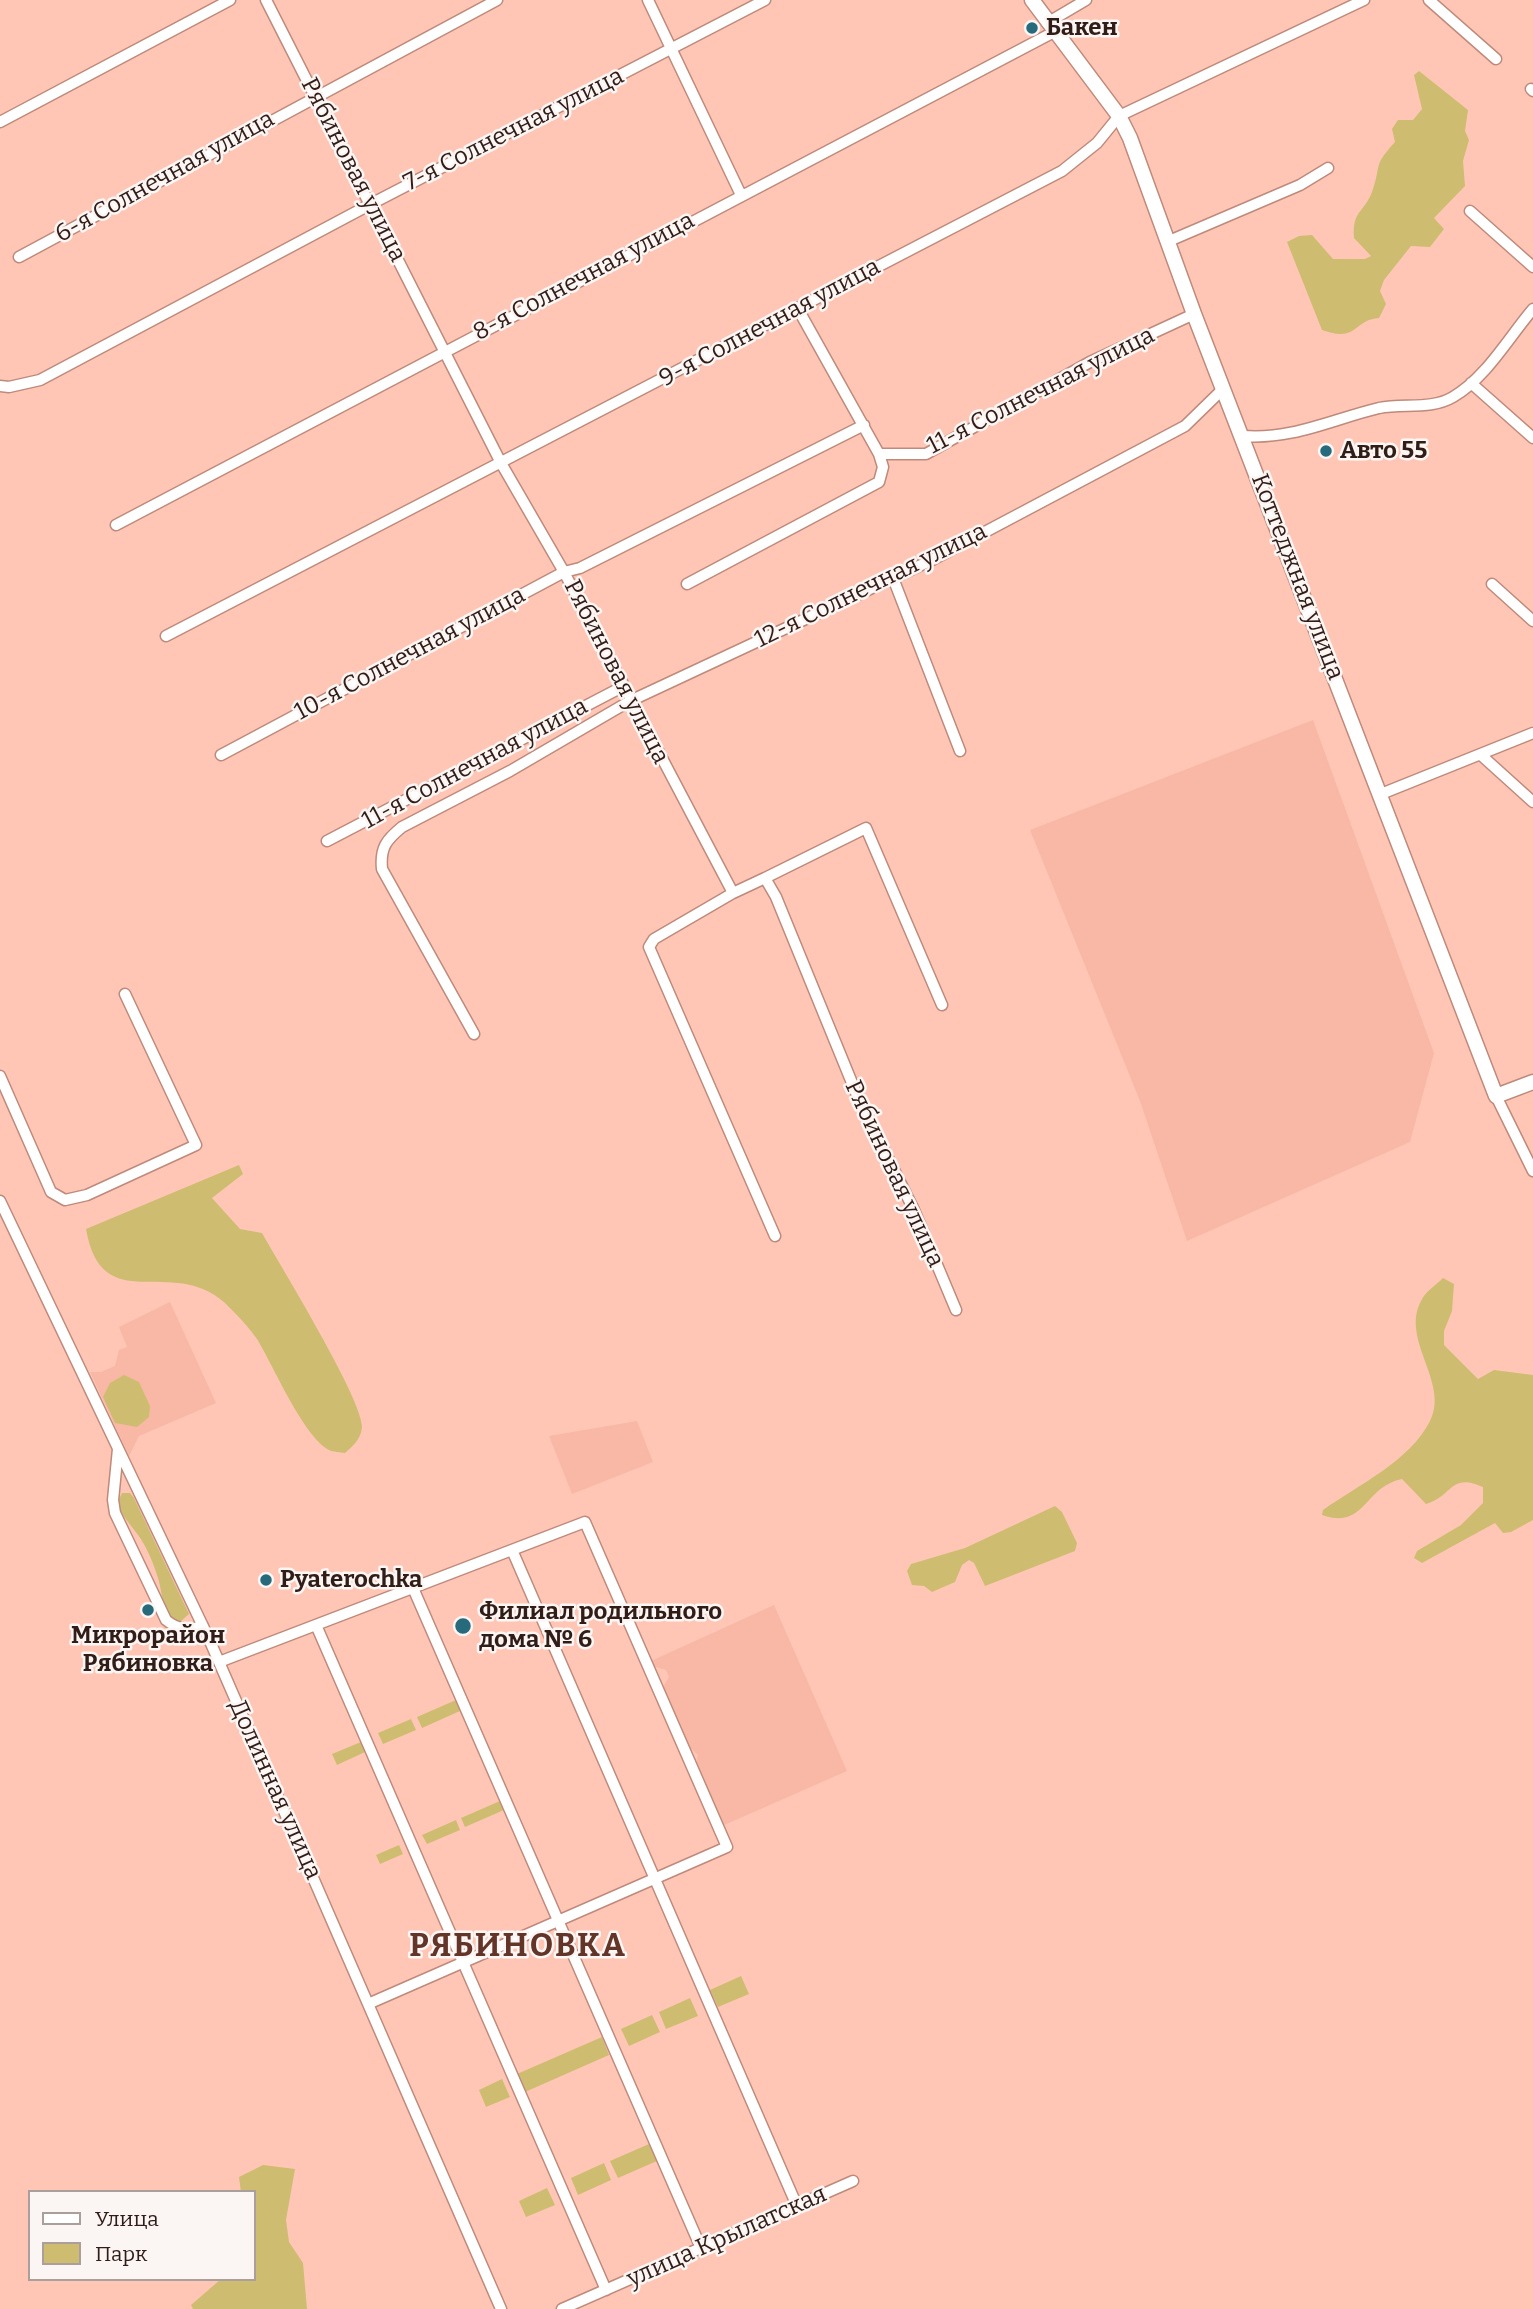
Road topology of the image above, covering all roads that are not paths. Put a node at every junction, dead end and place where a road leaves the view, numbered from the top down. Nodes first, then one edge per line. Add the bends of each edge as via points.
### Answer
1 (230, 0) edge
2 (266, 0) edge
3 (497, 0) edge
4 (648, 0) edge
5 (765, 0) edge
6 (1032, 0) edge
7 (1086, 0) edge
8 (1364, 0) edge
9 (1429, 0) edge
10 (1050, 27) junction
11 (674, 49) junction
12 (1496, 59) dead end
13 (314, 96) junction
14 (1119, 116) junction
15 (0, 122) edge
16 (1328, 168) dead end
17 (741, 195) junction
18 (370, 204) junction
19 (1470, 211) dead end
20 (1169, 241) junction
21 (19, 257) dead end
22 (1533, 267) edge
23 (798, 309) junction
24 (1533, 309) edge
25 (1194, 314) junction
26 (445, 350) junction
27 (1471, 383) junction
28 (0, 386) edge
29 (1224, 388) junction
30 (864, 425) junction
31 (1243, 436) junction
32 (1533, 438) edge
33 (879, 454) junction
34 (501, 463) junction
35 (116, 525) dead end
36 (564, 572) junction
37 (893, 578) junction
38 (687, 584) dead end
39 (1492, 584) dead end
40 (1533, 621) edge
41 (166, 636) dead end
42 (622, 687) junction
43 (630, 701) junction
44 (1533, 733) edge
45 (960, 751) dead end
46 (221, 755) dead end
47 (1481, 755) junction
48 (1381, 793) junction
49 (1533, 802) edge
50 (327, 841) dead end
51 (765, 878) junction
52 (733, 893) junction
53 (125, 994) dead end
54 (943, 1005) dead end
55 (474, 1034) dead end
56 (0, 1076) edge
57 (1533, 1082) edge
58 (1496, 1096) junction
59 (1533, 1171) edge
60 (0, 1201) edge
61 (775, 1236) dead end
62 (956, 1310) dead end
63 (118, 1446) junction
64 (512, 1550) junction
65 (413, 1588) junction
66 (316, 1625) junction
67 (203, 1626) junction
68 (219, 1662) junction
69 (655, 1879) junction
70 (558, 1921) junction
71 (463, 1963) junction
72 (368, 2004) junction
73 (853, 2181) dead end
74 (797, 2206) junction
75 (701, 2248) junction
76 (606, 2290) junction
77 (501, 2309) edge
78 (562, 2309) edge

1 - 15 street
2 - 13 street, Рябиновая улица
3 - 13 street, 6-я Солнечная улица
4 - 11 street
5 - 11 street, 7-я Солнечная улица
6 - 10 street, Коттеджная улица
7 - 10 street, 8-я Солнечная улица
8 - 14 street, 9-я Солнечная улица
9 - 12 street
10 - 14 street, Коттеджная улица
10 - 17 street, 8-я Солнечная улица
11 - 17 street
11 - 18 street, 7-я Солнечная улица
13 - 18 street, Рябиновая улица
13 - 21 street, 6-я Солнечная улица
14 - 20 street, Коттеджная улица via 1142,164
14 - 23 street, 9-я Солнечная улица via 1097,143 1062,171
16 - 20 street via 1300,185
17 - 26 street, 8-я Солнечная улица
18 - 26 street, Рябиновая улица
18 - 28 street, 7-я Солнечная улица via 40,380
19 - 22 street
20 - 25 street, Коттеджная улица
23 - 30 street
23 - 34 street, 9-я Солнечная улица
24 - 27 street
25 - 29 street, Коттеджная улица
25 - 33 street, 11-я Солнечная улица via 1090,362 926,454
26 - 34 street, Рябиновая улица
26 - 35 street, 8-я Солнечная улица
27 - 31 street via 1443,402 1378,409 1266,438
27 - 32 street
29 - 31 street, Коттеджная улица
29 - 37 street, 12-я Солнечная улица via 1185,426
30 - 33 street
30 - 36 street, 10-я Солнечная улица
31 - 48 street, Коттеджная улица
33 - 38 street via 883,467 879,482
34 - 36 street, Рябиновая улица
34 - 41 street, 9-я Солнечная улица
36 - 42 street, Рябиновая улица
36 - 46 street, 10-я Солнечная улица
37 - 43 street, 12-я Солнечная улица
37 - 45 street
39 - 40 street
42 - 43 street, Рябиновая улица
42 - 50 street, 11-я Солнечная улица
43 - 52 street, Рябиновая улица
43 - 55 street, 12-я Солнечная улица via 387,839 380,854 382,869
44 - 47 street
47 - 48 street
47 - 49 street
48 - 58 street, Коттеджная улица
51 - 52 street
51 - 54 street via 866,828
51 - 62 street, Рябиновая улица via 859,1100 914,1210
52 - 61 street via 654,939 649,947
53 - 56 street via 195,1145 87,1195 65,1200 51,1192
57 - 58 street
58 - 59 street, Коттеджная улица
60 - 63 street, Долинная улица
63 - 67 street, Долинная улица
63 - 67 street via 113,1500 124,1534 166,1620 175,1628
64 - 65 street
64 - 69 street
64 - 69 street via 585,1522 727,1847
65 - 66 street
65 - 70 street
66 - 68 street
66 - 71 street
67 - 68 street, Долинная улица
68 - 72 street, Долинная улица
69 - 70 street
69 - 74 street
70 - 71 street
70 - 75 street
71 - 72 street
71 - 76 street
72 - 77 street, Долинная улица
73 - 74 street, улица Крылатская
74 - 75 street, улица Крылатская
75 - 76 street, улица Крылатская
76 - 78 street, улица Крылатская

